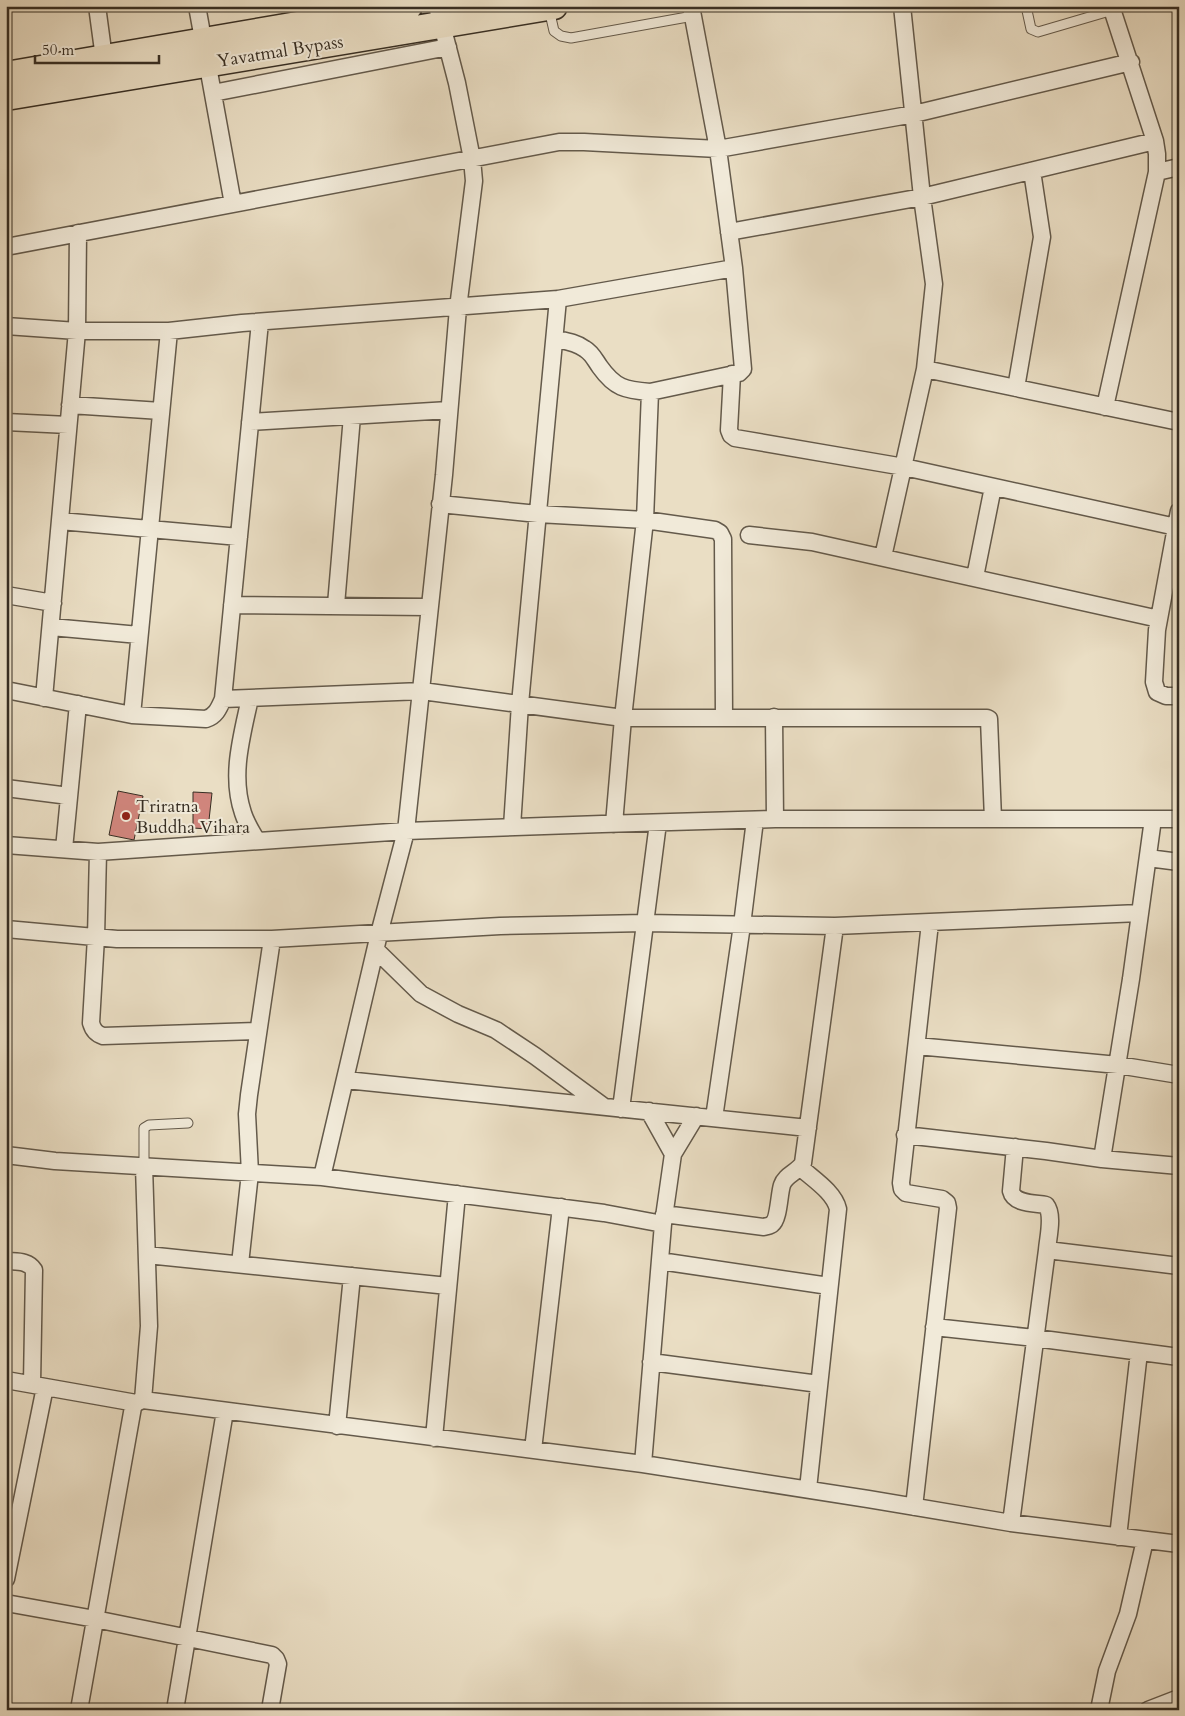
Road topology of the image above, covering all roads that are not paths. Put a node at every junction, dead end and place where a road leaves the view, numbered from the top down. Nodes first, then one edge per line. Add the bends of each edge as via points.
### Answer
1 (96, 6) edge
2 (197, 6) edge
3 (409, 6) edge
4 (902, 6) edge
5 (1026, 6) edge
6 (552, 7) edge
7 (1112, 8) edge
8 (692, 11) edge
9 (442, 26) edge
10 (205, 52) junction
11 (104, 58) junction
12 (1131, 62) junction
13 (6, 75) edge
14 (213, 93) junction
15 (6, 97) edge
16 (914, 114) junction
17 (1155, 141) junction
18 (718, 149) junction
19 (472, 159) junction
20 (1179, 167) edge
21 (1032, 171) junction
22 (1157, 172) junction
23 (922, 197) junction
24 (233, 204) junction
25 (729, 232) junction
26 (78, 233) junction
27 (6, 247) edge
28 (734, 268) junction
29 (558, 299) junction
30 (458, 308) junction
31 (260, 322) junction
32 (6, 326) edge
33 (77, 331) junction
34 (169, 331) junction
35 (555, 339) junction
36 (925, 369) junction
37 (732, 374) junction
38 (1016, 388) junction
39 (650, 392) junction
40 (70, 405) junction
41 (1105, 406) junction
42 (449, 410) junction
43 (161, 411) junction
44 (352, 416) junction
45 (6, 422) edge
46 (250, 422) junction
47 (1179, 422) edge
48 (68, 425) junction
49 (904, 467) junction
50 (993, 487) junction
51 (440, 504) junction
52 (538, 514) junction
53 (1177, 519) edge
54 (645, 520) junction
55 (60, 521) junction
56 (150, 530) junction
57 (749, 535) dead end
58 (238, 537) junction
59 (883, 557) junction
60 (975, 577) junction
61 (6, 595) edge
62 (53, 603) junction
63 (232, 605) junction
64 (336, 605) junction
65 (429, 607) junction
66 (1159, 619) junction
67 (51, 627) junction
68 (139, 635) junction
69 (6, 690) edge
70 (422, 691) junction
71 (1179, 696) edge
72 (44, 698) junction
73 (250, 698) junction
74 (223, 699) junction
75 (78, 704) junction
76 (520, 704) junction
77 (132, 714) junction
78 (724, 717) junction
79 (774, 717) junction
80 (623, 718) junction
81 (6, 788) edge
82 (69, 796) junction
83 (775, 819) junction
84 (993, 819) junction
85 (1153, 819) junction
86 (1179, 819) edge
87 (755, 820) junction
88 (658, 822) junction
89 (614, 824) junction
90 (512, 827) junction
91 (406, 831) junction
92 (257, 841) junction
93 (6, 845) edge
94 (64, 849) junction
95 (98, 852) junction
96 (1148, 858) junction
97 (1179, 862) edge
98 (1140, 913) junction
99 (646, 923) junction
100 (930, 923) junction
101 (742, 925) junction
102 (835, 926) junction
103 (6, 929) edge
104 (380, 934) junction
105 (96, 937) junction
106 (272, 939) junction
107 (376, 950) junction
108 (258, 1031) junction
109 (917, 1046) junction
110 (1118, 1065) junction
111 (1179, 1074) edge
112 (346, 1080) junction
113 (603, 1106) junction
114 (621, 1108) junction
115 (649, 1111) junction
116 (696, 1116) junction
117 (714, 1118) junction
118 (188, 1123) dead end
119 (808, 1128) junction
120 (905, 1136) junction
121 (1015, 1147) junction
122 (672, 1154) junction
123 (6, 1155) edge
124 (1102, 1159) junction
125 (144, 1166) junction
126 (1179, 1166) edge
127 (801, 1168) junction
128 (250, 1173) junction
129 (322, 1177) junction
130 (456, 1194) junction
131 (561, 1207) junction
132 (664, 1219) junction
133 (1047, 1250) junction
134 (147, 1255) junction
135 (6, 1261) edge
136 (660, 1261) junction
137 (240, 1264) junction
138 (1179, 1266) edge
139 (352, 1276) junction
140 (448, 1286) junction
141 (830, 1286) junction
142 (934, 1327) junction
143 (1035, 1338) junction
144 (1139, 1352) junction
145 (1179, 1358) edge
146 (651, 1362) junction
147 (6, 1380) edge
148 (819, 1384) junction
149 (38, 1386) junction
150 (140, 1402) junction
151 (225, 1411) junction
152 (338, 1426) junction
153 (434, 1438) junction
154 (533, 1450) junction
155 (643, 1464) junction
156 (808, 1490) junction
157 (914, 1507) junction
158 (1011, 1523) junction
159 (1118, 1537) junction
160 (1145, 1540) junction
161 (1179, 1544) edge
162 (6, 1579) edge
163 (6, 1603) edge
164 (96, 1619) junction
165 (188, 1638) junction
166 (1179, 1698) edge
167 (79, 1710) edge
168 (175, 1710) edge
169 (270, 1710) edge
170 (1099, 1710) edge
171 (1148, 1710) edge

1 - 11 street
2 - 10 street
3 - 10 main road, Yavatmal Bypass
4 - 16 street
5 - 7 lane via 1031,29 1038,32
6 - 8 lane via 554,31 571,38
6 - 9 main road, Yavatmal Bypass
7 - 12 street
8 - 18 street
9 - 10 main road, Yavatmal Bypass
9 - 14 street
9 - 19 street
10 - 11 main road, Yavatmal Bypass
10 - 14 street
10 - 15 main road, Yavatmal Bypass
11 - 13 main road, Yavatmal Bypass
12 - 16 street
12 - 17 street
14 - 24 street
16 - 18 street
16 - 23 street
17 - 21 street
17 - 22 street
18 - 19 street via 559,142
18 - 25 street
19 - 24 street
19 - 30 street via 474,181
20 - 22 street
21 - 23 street
21 - 38 street via 1042,237
22 - 41 street
23 - 25 street
23 - 36 street via 934,284
24 - 26 street
25 - 28 street
26 - 27 street
26 - 33 street
28 - 29 street
28 - 37 street via 743,369
29 - 30 street
29 - 35 street
30 - 31 street
30 - 42 street
31 - 34 street
31 - 46 street
32 - 33 street
33 - 34 street
33 - 40 street
34 - 43 street
35 - 39 street via 575,343 591,353 612,382 621,388
35 - 52 street
36 - 38 street
36 - 49 street
37 - 39 street
37 - 49 street via 729,430 735,438
38 - 41 street
39 - 54 street
40 - 43 street
40 - 48 street
41 - 47 street
42 - 44 street
42 - 51 street
43 - 56 street
44 - 46 street
44 - 64 street
45 - 48 street
46 - 58 street
48 - 55 street
49 - 50 street
49 - 59 street
50 - 53 street
50 - 60 street
51 - 52 street
51 - 65 street
52 - 54 street
52 - 76 street
53 - 66 street
54 - 78 street via 720,533
54 - 80 street
55 - 56 street
55 - 62 street
56 - 58 street
56 - 68 street
57 - 59 street via 812,542
58 - 63 street
59 - 60 street
60 - 66 street
61 - 62 street
62 - 67 street
63 - 64 street
63 - 74 street
64 - 65 street
65 - 70 street
66 - 71 street via 1154,682 1157,692
67 - 68 street
67 - 72 street
68 - 77 street
69 - 72 street
70 - 73 street
70 - 76 street
70 - 91 street
72 - 75 street
73 - 74 street
73 - 92 street via 237,762 237,788 243,814
74 - 77 street via 213,717 206,719
75 - 77 street
75 - 82 street
76 - 80 street
76 - 90 street
78 - 79 street
78 - 80 street
79 - 83 street
79 - 84 street via 987,718
80 - 89 street
81 - 82 street
82 - 94 street
83 - 84 street
83 - 87 street
84 - 85 street
85 - 86 street
85 - 96 street
87 - 88 street
87 - 101 street
88 - 89 street
88 - 99 street
89 - 90 street
90 - 91 street
91 - 92 street
91 - 104 street
92 - 95 street
93 - 94 street
94 - 95 street
95 - 105 street
96 - 97 street
96 - 98 street
98 - 100 street
98 - 110 street
99 - 101 street
99 - 104 street via 500,926
99 - 114 street
100 - 102 street
100 - 109 street
101 - 102 street
101 - 117 street
102 - 119 street
103 - 105 street
104 - 106 street
104 - 107 street
105 - 106 street
105 - 108 street via 91,1023 97,1034
106 - 108 street
107 - 112 street
107 - 113 street via 421,994 496,1030
108 - 128 street via 247,1114
109 - 110 street
109 - 120 street
110 - 111 street
110 - 124 street
112 - 113 street
112 - 129 street
113 - 114 street
114 - 115 street
115 - 116 street
115 - 122 street
116 - 117 street
116 - 122 street
117 - 119 street
118 - 125 lane via 146,1126
119 - 127 street
120 - 121 street
120 - 142 street via 902,1189 906,1193 942,1199 948,1208
121 - 124 street
121 - 133 street via 1012,1196 1016,1200 1048,1208
122 - 132 street
123 - 125 street
124 - 126 street
125 - 128 street
125 - 134 street
127 - 132 street via 784,1180 772,1224
127 - 141 street via 832,1196 838,1209
128 - 129 street
128 - 137 street
129 - 130 street
130 - 131 street
130 - 140 street
131 - 132 street
131 - 154 street
132 - 136 street
133 - 138 street
133 - 143 street
134 - 137 street
134 - 150 street via 149,1341
135 - 149 street via 24,1262 34,1270
136 - 141 street
136 - 146 street
137 - 139 street
139 - 140 street
139 - 152 street
140 - 153 street
141 - 148 street
142 - 143 street
142 - 157 street
143 - 144 street
143 - 158 street
144 - 145 street
144 - 159 street
146 - 148 street
146 - 155 street
147 - 149 street
148 - 156 street
149 - 150 street
149 - 162 street
150 - 151 street
150 - 164 street via 133,1407
151 - 152 street
151 - 165 street
152 - 153 street
153 - 154 street
154 - 155 street
155 - 156 street
156 - 157 street
157 - 158 street
158 - 159 street
159 - 160 street
160 - 161 street
160 - 170 street via 1128,1614 1107,1672
163 - 164 street
164 - 165 street
164 - 167 street
165 - 168 street
165 - 169 street via 272,1655 278,1664
166 - 171 street

